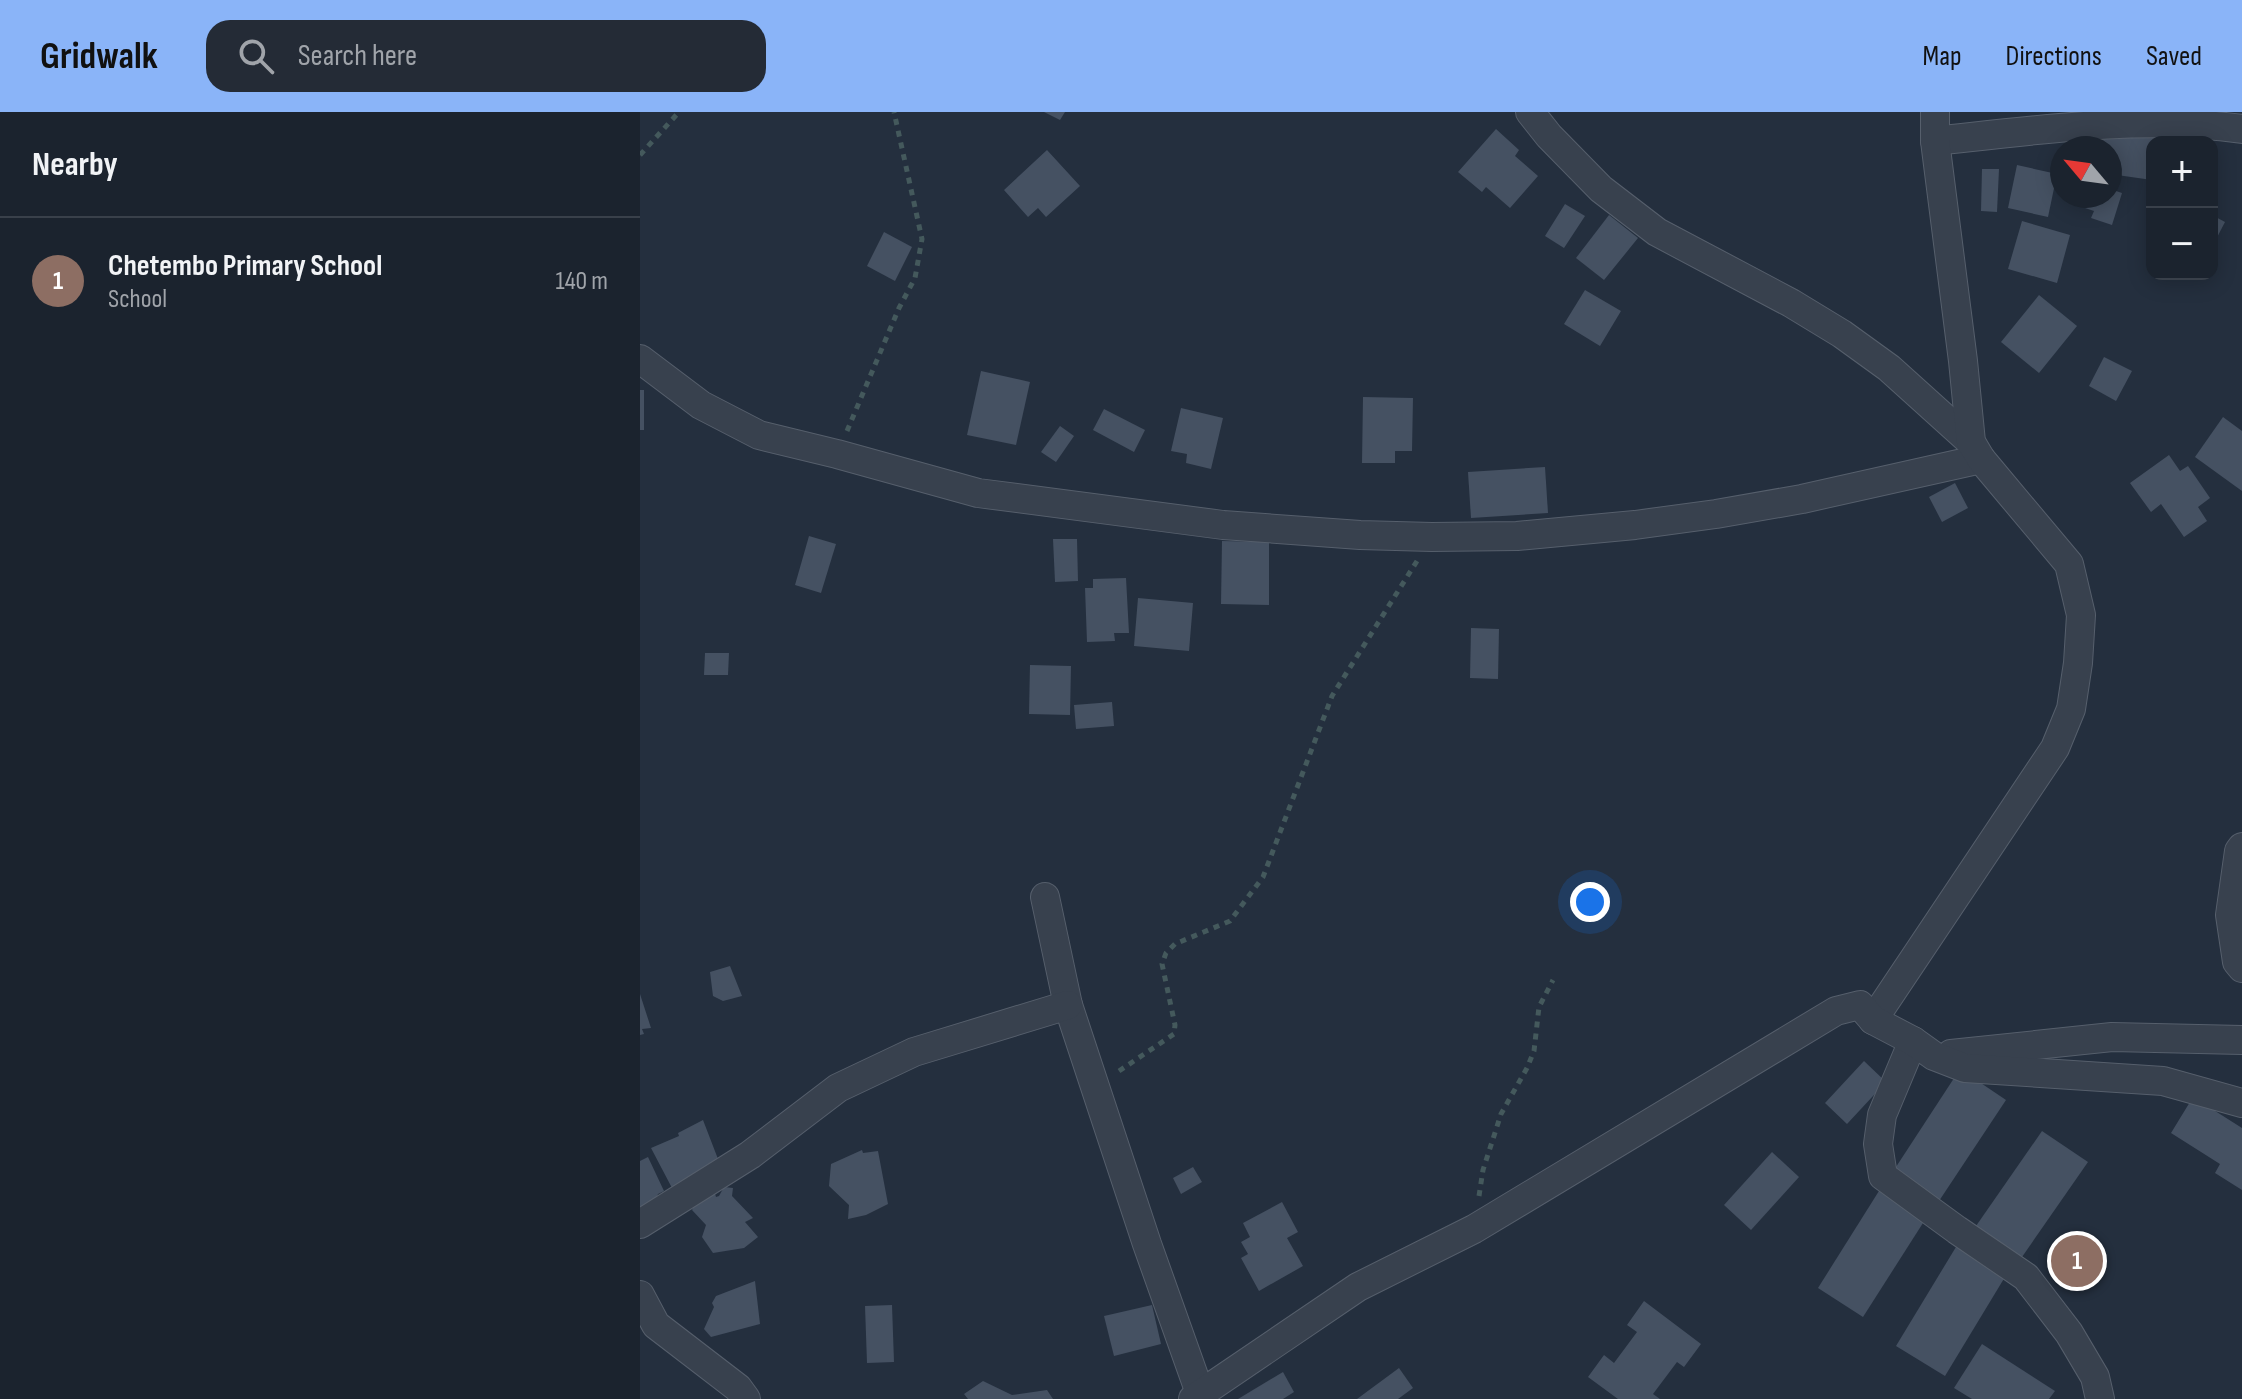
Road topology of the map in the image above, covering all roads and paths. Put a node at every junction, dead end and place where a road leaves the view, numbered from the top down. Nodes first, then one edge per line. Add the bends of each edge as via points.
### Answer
1 (679, 112) edge
2 (894, 112) edge
3 (1530, 112) edge
4 (1935, 112) edge
5 (2077, 119) edge
6 (2242, 129) edge
7 (1935, 141) junction
8 (640, 155) edge
9 (640, 359) edge
10 (1976, 450) junction
11 (837, 454) junction
12 (1432, 537) junction
13 (2242, 847) edge
14 (1045, 897) dead end
15 (2242, 968) edge
16 (1553, 980) dead end
17 (1068, 1005) junction
18 (1873, 1020) junction
19 (2242, 1040) edge
20 (1923, 1048) junction
21 (1095, 1087) junction
22 (2242, 1103) edge
23 (640, 1224) edge
24 (1474, 1229) junction
25 (640, 1295) edge
26 (1197, 1396) edge
27 (746, 1399) edge
28 (2100, 1399) edge

1 - 8 path
2 - 11 path via 922,239 920,252 915,278
3 - 10 street via 1601,189 1657,232 1842,334 1889,368
4 - 7 street
5 - 6 street
5 - 7 street
7 - 10 street
9 - 11 street via 701,405 759,435
10 - 12 street via 1802,499 1716,514 1517,536
10 - 18 street via 2069,564 2081,615 2071,709 2055,748
11 - 12 street via 978,493 1223,525
12 - 21 path via 1332,696 1263,877 1230,921 1175,944 1166,953 1162,964 1174,1034
13 - 15 street via 2230,915
14 - 17 street
16 - 24 path via 1539,1007 1534,1051 1501,1114 1483,1170
17 - 21 street
17 - 23 street via 914,1052 838,1088 750,1155
18 - 20 street
18 - 24 street via 1860,1005 1836,1011
19 - 20 street via 2112,1037
20 - 22 street via 1965,1068 2163,1081
20 - 28 street via 1882,1115 1878,1144 1883,1176 2026,1277 2069,1333 2095,1377
21 - 26 street
24 - 26 street via 1358,1287
25 - 27 street via 656,1325

